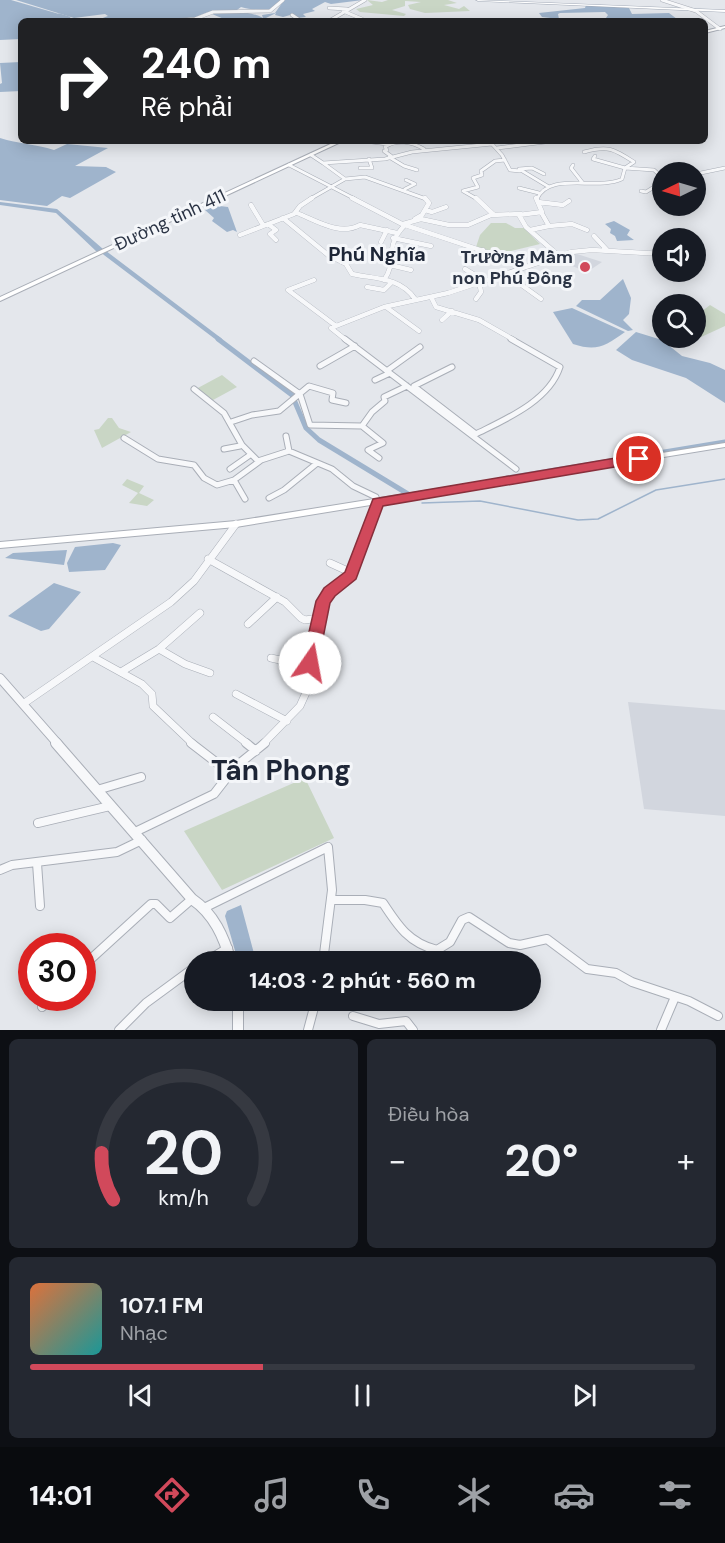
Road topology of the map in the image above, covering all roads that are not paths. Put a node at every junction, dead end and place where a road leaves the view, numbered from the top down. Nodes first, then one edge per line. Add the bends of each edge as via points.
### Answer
1 (283, 0) edge
2 (365, 0) edge
3 (478, 0) edge
4 (662, 0) edge
5 (329, 8) dead end
6 (690, 9) junction
7 (346, 10) junction
8 (725, 11) edge
9 (292, 15) dead end
10 (200, 18) edge
11 (296, 18) edge
12 (335, 18) edge
13 (360, 18) edge
14 (705, 18) edge
15 (708, 20) edge
16 (722, 28) edge
17 (335, 144) edge
18 (387, 144) edge
19 (412, 144) edge
20 (429, 144) edge
21 (529, 144) edge
22 (497, 148) junction
23 (426, 149) junction
24 (584, 152) dead end
25 (311, 155) junction
26 (595, 156) dead end
27 (390, 157) junction
28 (369, 159) junction
29 (505, 160) junction
30 (323, 163) junction
31 (417, 164) dead end
32 (289, 165) junction
33 (573, 165) dead end
34 (406, 167) junction
35 (360, 168) dead end
36 (625, 168) junction
37 (725, 168) edge
38 (417, 170) dead end
39 (652, 170) edge
40 (520, 171) junction
41 (706, 173) edge
42 (544, 174) dead end
43 (345, 179) junction
44 (406, 180) dead end
45 (582, 182) junction
46 (330, 186) junction
47 (549, 187) junction
48 (519, 188) dead end
49 (403, 189) junction
50 (652, 189) edge
51 (641, 191) dead end
52 (395, 193) dead end
53 (539, 193) junction
54 (569, 201) dead end
55 (537, 202) junction
56 (251, 205) dead end
57 (446, 207) dead end
58 (425, 210) junction
59 (541, 212) junction
60 (297, 213) junction
61 (493, 214) junction
62 (521, 214) junction
63 (283, 218) junction
64 (415, 219) junction
65 (265, 225) junction
66 (404, 225) junction
67 (549, 225) junction
68 (530, 230) junction
69 (587, 230) dead end
70 (387, 231) junction
71 (397, 233) junction
72 (242, 234) dead end
73 (594, 236) dead end
74 (393, 238) junction
75 (276, 240) dead end
76 (381, 242) dead end
77 (431, 246) dead end
78 (483, 250) junction
79 (607, 250) junction
80 (389, 251) junction
81 (652, 253) edge
82 (558, 255) junction
83 (414, 256) dead end
84 (465, 260) dead end
85 (390, 265) junction
86 (527, 265) junction
87 (465, 269) dead end
88 (411, 270) dead end
89 (505, 273) junction
90 (314, 280) dead end
91 (384, 280) junction
92 (481, 281) junction
93 (392, 282) junction
94 (367, 287) dead end
95 (431, 297) junction
96 (0, 299) edge
97 (415, 299) junction
98 (476, 299) dead end
99 (541, 299) dead end
100 (386, 307) junction
101 (452, 311) junction
102 (442, 320) dead end
103 (334, 327) junction
104 (419, 331) dead end
105 (355, 346) junction
106 (420, 347) dead end
107 (254, 361) dead end
108 (320, 366) dead end
109 (452, 367) dead end
110 (390, 370) junction
111 (375, 380) dead end
112 (411, 386) junction
113 (194, 389) dead end
114 (301, 395) junction
115 (346, 403) dead end
116 (231, 422) junction
117 (362, 426) junction
118 (286, 436) dead end
119 (124, 438) dead end
120 (725, 445) edge
121 (240, 446) junction
122 (224, 449) dead end
123 (289, 451) junction
124 (250, 455) junction
125 (379, 458) dead end
126 (260, 461) junction
127 (316, 464) junction
128 (230, 469) dead end
129 (516, 469) dead end
130 (234, 480) junction
131 (269, 498) dead end
132 (245, 499) dead end
133 (377, 499) junction
134 (236, 524) junction
135 (0, 545) edge
136 (208, 559) junction
137 (330, 563) dead end
138 (352, 573) junction
139 (277, 597) junction
140 (200, 613) dead end
141 (319, 618) junction
142 (248, 624) dead end
143 (159, 649) junction
144 (310, 656) junction
145 (93, 657) junction
146 (271, 658) dead end
147 (121, 672) junction
148 (210, 673) dead end
149 (0, 678) edge
150 (236, 694) dead end
151 (23, 704) junction
152 (213, 717) dead end
153 (287, 721) junction
154 (256, 751) junction
155 (230, 773) junction
156 (141, 777) dead end
157 (97, 790) junction
158 (110, 806) junction
159 (38, 823) dead end
160 (139, 836) junction
161 (37, 863) junction
162 (0, 870) edge
163 (192, 899) junction
164 (332, 900) junction
165 (40, 906) dead end
166 (206, 907) junction
167 (228, 948) junction
168 (223, 951) edge
169 (229, 951) edge
170 (325, 951) edge
171 (96, 954) edge
172 (184, 975) edge
173 (675, 997) junction
174 (238, 1011) edge
175 (313, 1011) edge
176 (353, 1016) dead end
177 (718, 1016) dead end
178 (119, 1030) edge
179 (238, 1030) edge
180 (308, 1030) edge
181 (413, 1030) edge
182 (661, 1030) edge

1 - 10 street via 271,11 213,12
2 - 7 street
3 - 6 main road
4 - 6 street
5 - 7 street
6 - 8 main road
6 - 14 street
7 - 12 street
7 - 13 street
9 - 11 street
15 - 16 street
17 - 25 main road, Đường tỉnh 411
18 - 27 street via 384,151
19 - 23 street
20 - 23 street
21 - 22 street
22 - 23 street via 488,144
22 - 29 street
23 - 27 street
24 - 36 street via 598,146 616,150 634,161
25 - 30 street
25 - 32 main road, Đường tỉnh 411
26 - 36 street via 593,159
27 - 28 street
27 - 34 street
28 - 30 street
28 - 35 street via 372,168
29 - 40 street via 511,171
29 - 61 street via 489,164 482,175 473,178 478,187 464,191
30 - 43 street
31 - 34 street
32 - 46 street
32 - 96 main road, Đường tỉnh 411
33 - 45 street via 571,168
34 - 38 street
36 - 39 street
36 - 45 street via 622,179 613,185
37 - 41 street
40 - 42 street via 532,168
40 - 47 street
43 - 46 street
43 - 49 street via 365,177
44 - 49 street via 415,184
45 - 47 street
46 - 60 street via 301,205
46 - 66 street
47 - 53 street
48 - 53 street
49 - 52 street
49 - 58 street via 427,200
50 - 51 street
53 - 55 street
54 - 55 street via 563,205
55 - 59 street
56 - 65 street
57 - 58 street
58 - 64 street
59 - 62 street
59 - 67 street
60 - 63 street
60 - 70 street via 338,229 351,230 362,225
61 - 62 street
61 - 64 street via 466,225
62 - 68 street via 520,219
63 - 65 street
63 - 91 street via 305,232 324,252 345,262 353,278
64 - 66 street
65 - 72 street
65 - 75 street via 276,230 270,234
66 - 71 street
66 - 78 street
67 - 68 street
67 - 69 street via 572,224
68 - 82 street
70 - 71 street
70 - 76 street
71 - 74 street
73 - 79 street
74 - 77 street
74 - 80 street
78 - 84 street
78 - 86 street
79 - 81 street
79 - 82 street
80 - 83 street
80 - 85 street
82 - 86 street
85 - 88 street
85 - 91 street
86 - 89 street
87 - 92 street
89 - 92 street
89 - 99 street
90 - 103 street via 288,290
91 - 93 street
92 - 95 street
92 - 98 street
93 - 94 street via 382,291
93 - 97 street via 407,287
95 - 97 street
95 - 101 street via 436,306
97 - 100 street
100 - 103 street
100 - 104 street
101 - 102 street
101 - 112 street via 494,328 560,367 555,381 530,406 476,434
103 - 105 street
105 - 108 street
105 - 110 street
106 - 110 street
107 - 114 street
109 - 112 street
110 - 111 street
110 - 112 street
112 - 117 street via 384,397 385,401
112 - 129 street
113 - 116 street via 217,405
114 - 115 street via 310,385 333,393 332,400
114 - 116 street via 279,411
114 - 117 street via 311,425
116 - 121 street
117 - 125 street via 383,443 368,450
118 - 123 street
119 - 130 street via 158,459 194,465 204,478 217,485
120 - 133 main road
121 - 122 street
121 - 124 street
123 - 126 street
123 - 127 street
124 - 126 street
124 - 128 street
126 - 130 street
127 - 131 street
127 - 133 street via 338,473
130 - 132 street
133 - 134 main road
133 - 138 street
134 - 135 main road
134 - 136 street
136 - 139 street
136 - 145 street via 194,581 171,602
137 - 138 street
138 - 141 street via 326,596
139 - 141 street via 305,620
139 - 142 street
140 - 143 street
141 - 144 street
143 - 147 street
143 - 148 street
144 - 146 street via 287,654 280,660
144 - 153 street via 307,694
145 - 147 street
145 - 151 street
147 - 155 street via 147,688 152,693 153,706 184,737
149 - 151 street
150 - 153 street
151 - 157 street
152 - 154 street
153 - 154 street
154 - 155 street
155 - 160 street via 208,798
156 - 157 street
157 - 158 street
158 - 159 street
158 - 160 street
160 - 161 street via 117,852
160 - 163 street
161 - 162 street
161 - 165 street
163 - 166 street
163 - 171 street via 170,918 151,904
164 - 166 street via 333,867 328,847
164 - 170 street
164 - 173 street via 383,903 403,934 419,946 436,950 450,942 462,920 469,917 509,943 520,945 547,939 587,969 616,973
166 - 167 street
167 - 168 street
167 - 169 street
172 - 178 street via 146,1003
173 - 177 street
173 - 182 street
174 - 179 street
175 - 180 street
176 - 181 street via 379,1024 406,1021

